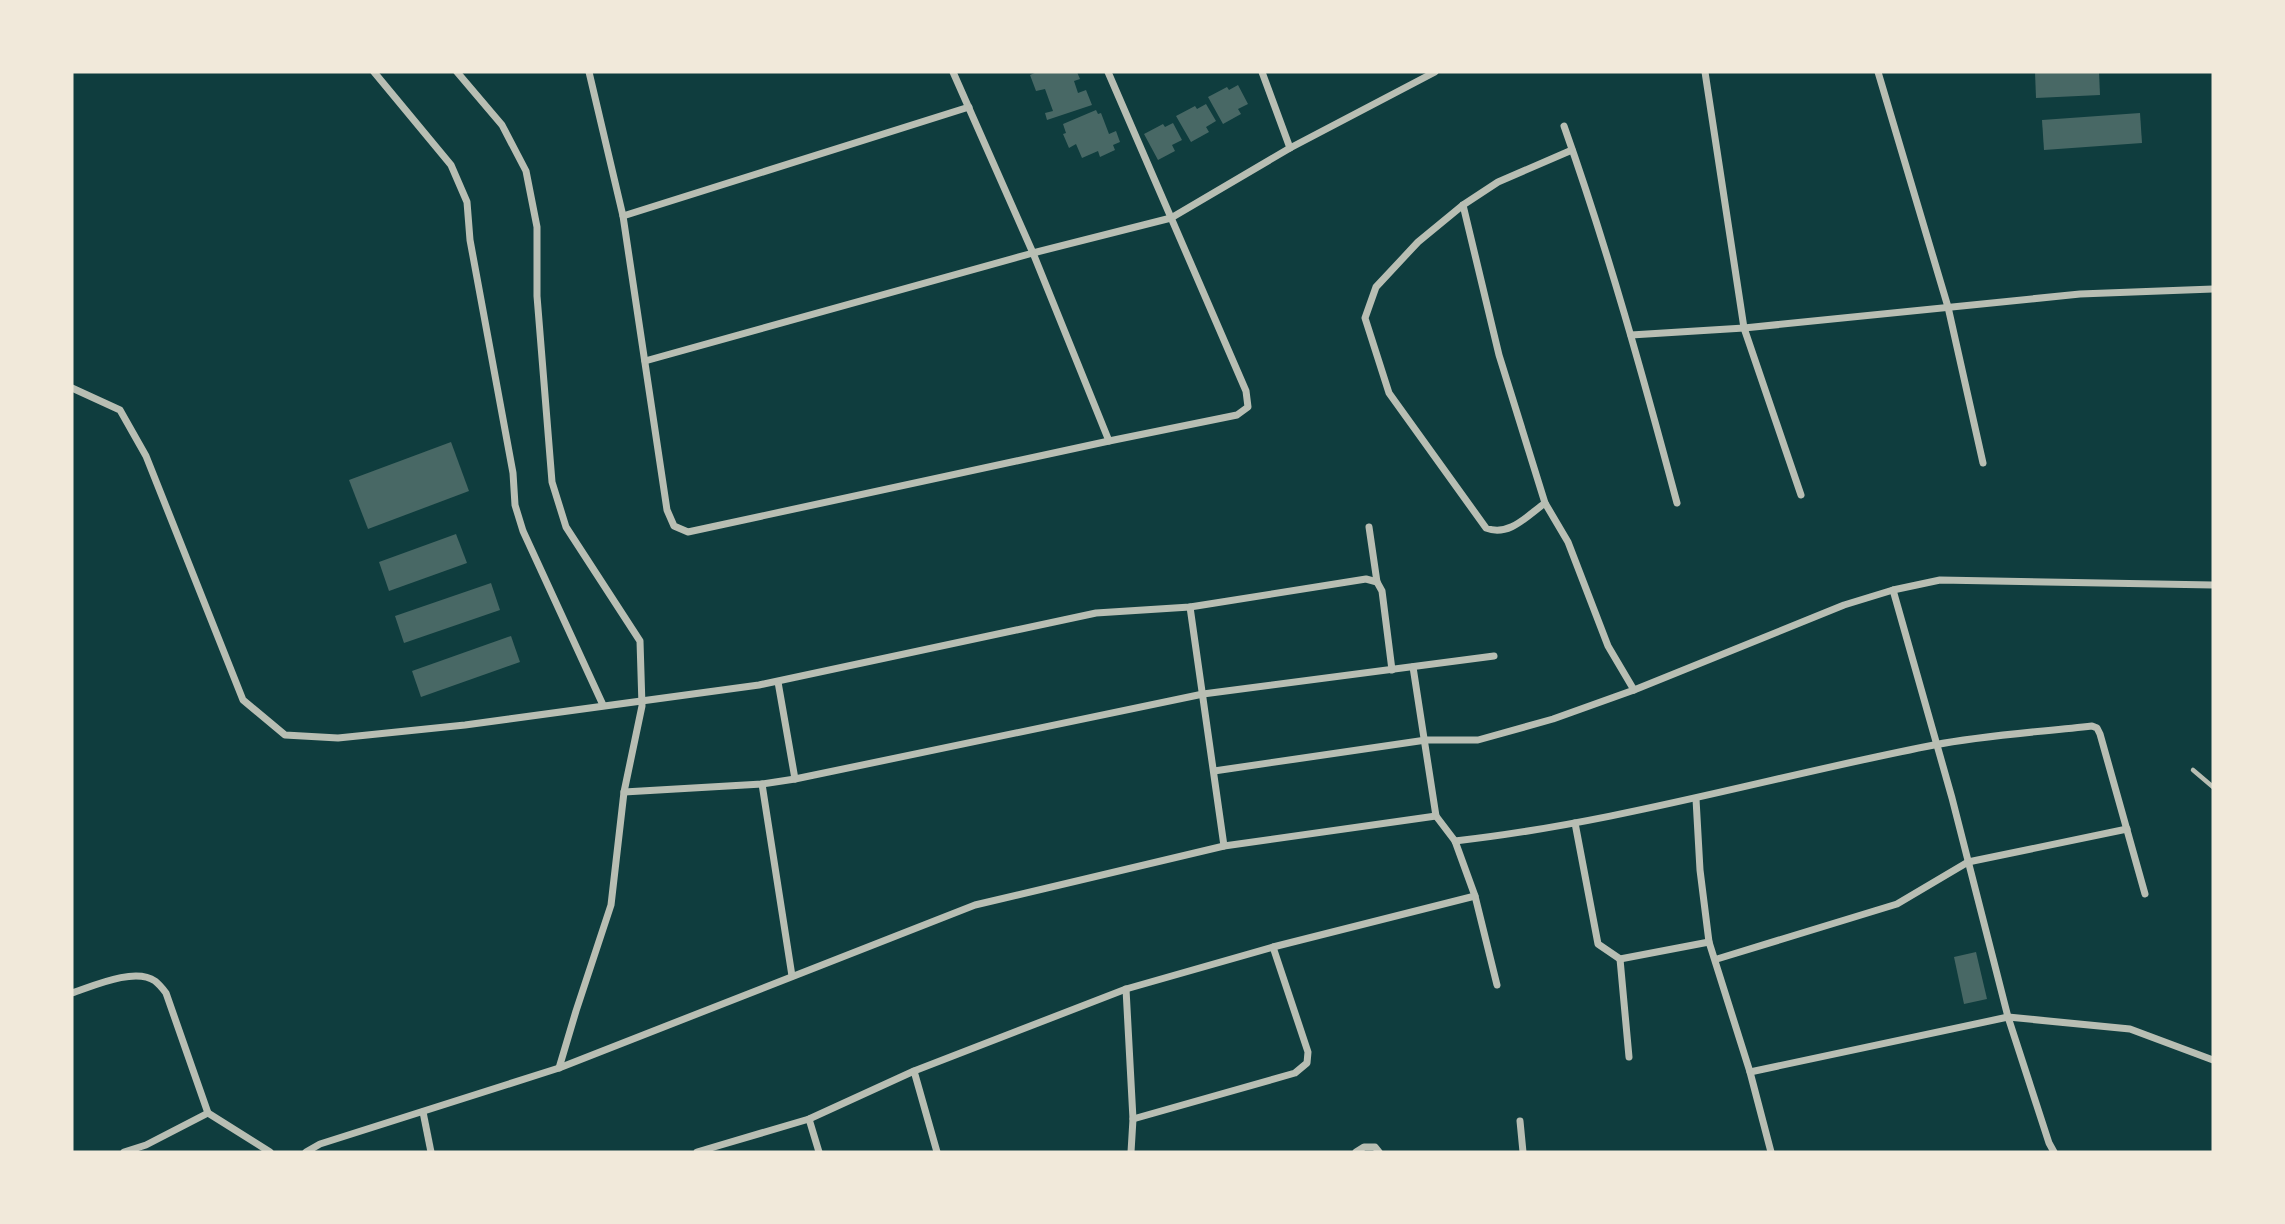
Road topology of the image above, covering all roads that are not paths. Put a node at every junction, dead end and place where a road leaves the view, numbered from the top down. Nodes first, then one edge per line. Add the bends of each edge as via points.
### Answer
1 (374, 72) edge
2 (457, 72) edge
3 (589, 72) edge
4 (953, 72) edge
5 (1108, 72) edge
6 (1262, 72) edge
7 (1435, 72) edge
8 (1705, 72) edge
9 (1878, 72) edge
10 (968, 107) junction
11 (1564, 126) dead end
12 (1290, 148) junction
13 (1572, 150) junction
14 (1463, 205) junction
15 (623, 216) junction
16 (1171, 218) junction
17 (1033, 253) junction
18 (2213, 289) edge
19 (1948, 307) junction
20 (1744, 328) junction
21 (1631, 335) junction
22 (645, 361) junction
23 (72, 388) edge
24 (1109, 440) junction
25 (1983, 463) dead end
26 (1801, 495) dead end
27 (1545, 503) junction
28 (1677, 503) dead end
29 (1369, 527) dead end
30 (1377, 582) junction
31 (2213, 585) edge
32 (1893, 590) junction
33 (1190, 607) junction
34 (1494, 656) dead end
35 (1413, 667) junction
36 (1392, 670) junction
37 (778, 682) junction
38 (1634, 690) junction
39 (1203, 694) junction
40 (642, 700) junction
41 (603, 705) junction
42 (1426, 740) junction
43 (1936, 744) junction
44 (2193, 769) dead end
45 (1214, 771) junction
46 (796, 779) junction
47 (762, 785) junction
48 (2213, 787) edge
49 (624, 792) junction
50 (1696, 799) junction
51 (1436, 816) junction
52 (1575, 823) junction
53 (2127, 829) junction
54 (1455, 841) junction
55 (1224, 846) junction
56 (1968, 862) junction
57 (2146, 894) dead end
58 (1475, 896) junction
59 (1709, 942) junction
60 (1273, 947) junction
61 (1620, 959) junction
62 (1717, 959) junction
63 (792, 976) junction
64 (1496, 985) dead end
65 (1126, 989) junction
66 (72, 993) edge
67 (2008, 1017) junction
68 (1629, 1057) dead end
69 (2213, 1060) edge
70 (559, 1068) junction
71 (914, 1071) junction
72 (1750, 1072) junction
73 (423, 1112) junction
74 (208, 1113) junction
75 (809, 1119) junction
76 (1133, 1119) junction
77 (1520, 1121) dead end
78 (124, 1152) edge
79 (270, 1152) edge
80 (306, 1152) edge
81 (431, 1152) edge
82 (697, 1152) edge
83 (819, 1152) edge
84 (936, 1152) edge
85 (1131, 1152) edge
86 (1356, 1152) edge
87 (1379, 1152) edge
88 (1523, 1152) edge
89 (1771, 1152) edge
90 (2054, 1152) edge

1 - 41 street via 451,165 467,202 515,505
2 - 40 street via 502,125 526,171 537,227 537,296 552,482 566,527 640,641
3 - 15 street
4 - 10 street
5 - 16 street
6 - 12 street
7 - 12 street
8 - 20 street
9 - 19 street
10 - 15 street
10 - 17 street
11 - 13 street
12 - 16 street
13 - 14 street via 1498,182
13 - 21 street
14 - 27 street via 1499,355
14 - 27 street via 1418,242 1376,287 1365,318 1390,393 1486,528 1507,530
15 - 22 street
16 - 17 street
16 - 24 street via 1246,391 1248,407 1237,415
17 - 22 street
17 - 24 street
18 - 19 street via 2080,294
19 - 20 street
19 - 25 street
20 - 21 street
20 - 26 street
21 - 28 street
22 - 24 street via 667,510 674,526 688,532
23 - 41 street via 120,410 146,456 243,700 285,735 338,738
27 - 38 street via 1568,542 1608,646
29 - 30 street
30 - 33 street via 1366,579
30 - 36 street
31 - 32 street via 1940,580
32 - 38 street
32 - 43 street
33 - 37 street via 1096,613
33 - 39 street
34 - 35 street
35 - 36 street
35 - 42 street
36 - 39 street
37 - 40 street
37 - 46 street
38 - 42 street via 1478,740
39 - 45 street
39 - 46 street
40 - 41 street
40 - 49 street
42 - 45 street
42 - 51 street
43 - 50 street
43 - 53 street via 2097,728
43 - 56 street
44 - 48 lane
45 - 55 street
46 - 47 street
47 - 49 street
47 - 63 street
49 - 70 street via 611,905
50 - 52 street
50 - 59 street
51 - 54 street
51 - 55 street
52 - 54 street
52 - 61 street via 1598,944
53 - 56 street
53 - 57 street
54 - 58 street
55 - 63 street via 975,905
56 - 62 street via 1897,904
56 - 67 street
58 - 60 street
58 - 64 street
59 - 61 street
59 - 62 street
60 - 65 street
60 - 76 street via 1308,1052 1307,1063 1295,1073
61 - 68 street
62 - 72 street
63 - 70 street
65 - 71 street
65 - 76 street
66 - 74 street via 127,976 143,975 155,981 166,993
67 - 69 street via 2130,1029
67 - 72 street
67 - 90 street
70 - 73 street
71 - 75 street
71 - 84 street
72 - 89 street
73 - 80 street
73 - 81 street
74 - 78 street
74 - 79 street
75 - 82 street
75 - 83 street
76 - 85 street
77 - 88 street
86 - 87 street via 1364,1147

